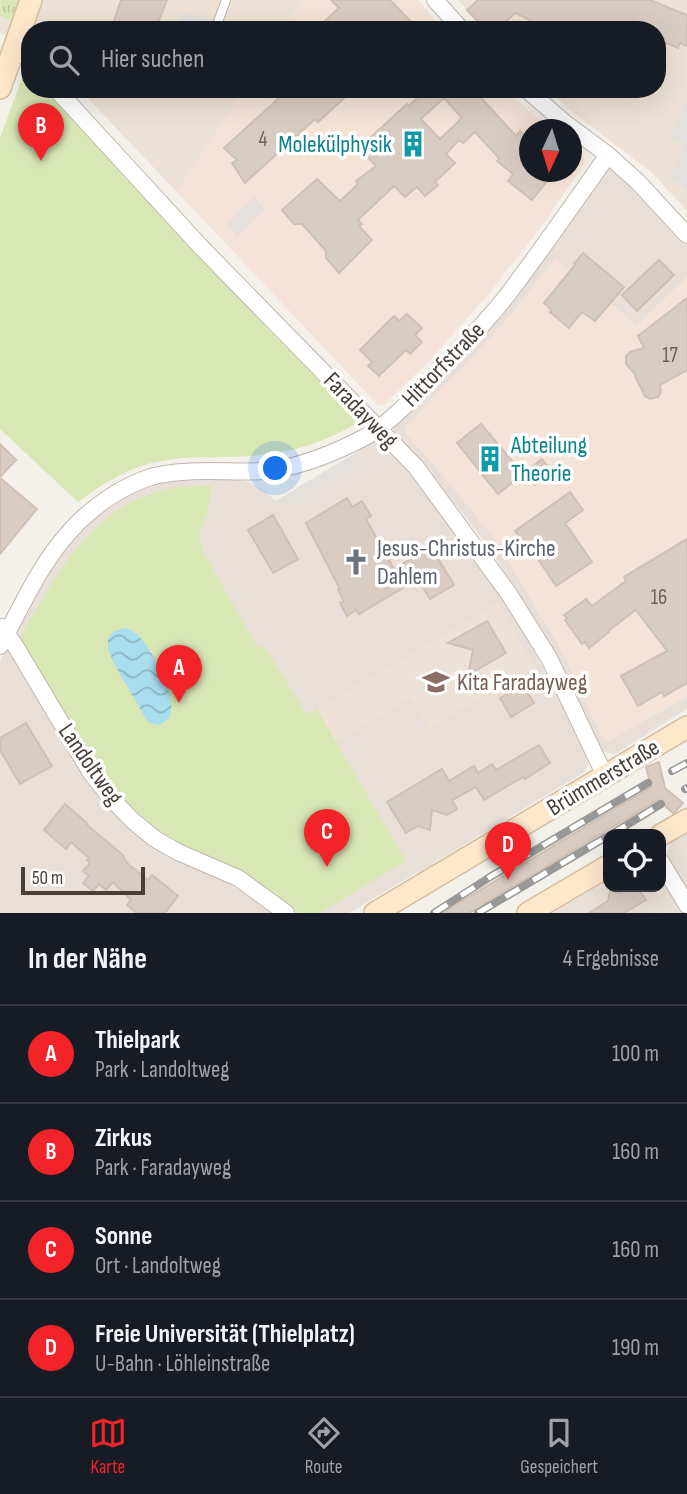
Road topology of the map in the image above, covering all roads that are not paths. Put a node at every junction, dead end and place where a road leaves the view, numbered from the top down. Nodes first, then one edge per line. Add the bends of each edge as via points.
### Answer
1 (31, 0) edge
2 (226, 0) edge
3 (435, 0) edge
4 (24, 21) edge
5 (218, 21) edge
6 (454, 21) edge
7 (21, 31) edge
8 (15, 49) edge
9 (0, 88) edge
10 (64, 98) edge
11 (536, 98) edge
12 (608, 155) junction
13 (687, 234) edge
14 (379, 428) junction
15 (2, 635) edge
16 (687, 727) edge
17 (605, 776) junction
18 (687, 820) edge
19 (666, 832) edge
20 (603, 869) edge
21 (666, 870) edge
22 (687, 905) edge
23 (286, 913) edge
24 (375, 913) edge
25 (528, 913) edge

1 - 4 main road
2 - 5 lane
3 - 6 street
7 - 8 main road
8 - 9 main road
10 - 14 street, Faradayweg via 201,247
11 - 12 street
12 - 13 street
12 - 14 street, Hittorfstraße via 511,291
14 - 15 street, Hittorfstraße via 307,463 272,470 181,472 119,492 73,527
14 - 17 street, Faradayweg via 416,467 509,594 549,658
15 - 23 street, Landoltweg via 91,774 124,812 155,839 238,878
16 - 17 main road, Brümmerstraße
17 - 24 main road, Brümmerstraße
18 - 19 main road
20 - 25 main road
21 - 22 street

